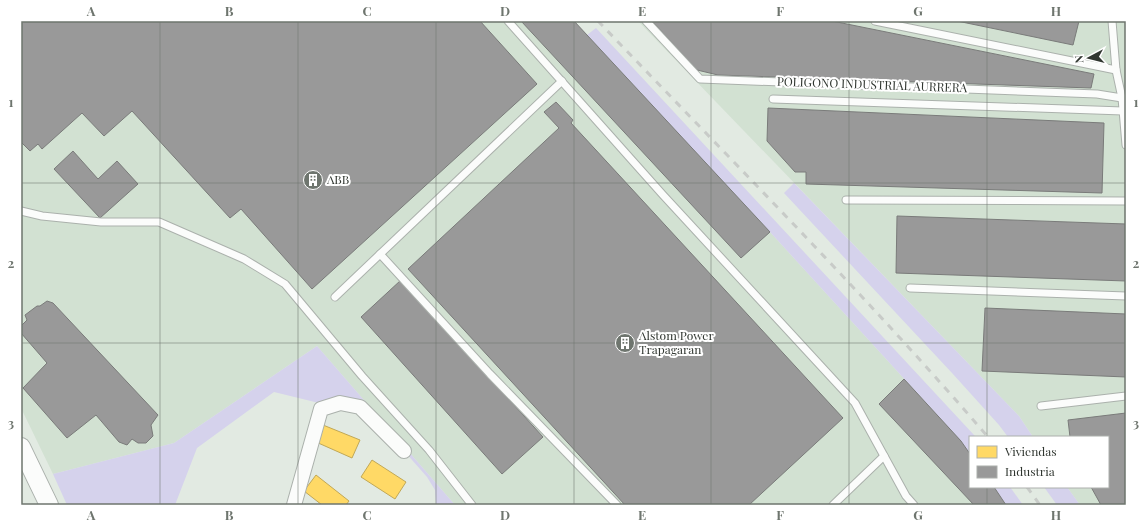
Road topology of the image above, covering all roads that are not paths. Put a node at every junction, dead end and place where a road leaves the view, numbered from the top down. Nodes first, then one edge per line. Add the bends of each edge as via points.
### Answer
1 (508, 21) edge
2 (646, 21) edge
3 (875, 21) edge
4 (1112, 21) edge
5 (1116, 70) junction
6 (562, 81) junction
7 (1122, 98) junction
8 (773, 99) dead end
9 (1123, 110) junction
10 (1126, 146) edge
11 (846, 200) dead end
12 (1126, 201) edge
13 (21, 211) edge
14 (380, 254) junction
15 (910, 288) dead end
16 (1126, 296) edge
17 (335, 297) dead end
18 (1126, 396) edge
19 (1041, 406) dead end
20 (21, 446) edge
21 (404, 451) dead end
22 (884, 456) junction
23 (49, 505) edge
24 (294, 505) edge
25 (472, 505) edge
26 (617, 505) edge
27 (833, 505) edge
28 (914, 505) edge

1 - 6 lane
2 - 7 lane, POLIGONO INDUSTRIAL AURRERA via 700,79 1097,94
3 - 5 lane
4 - 5 lane
5 - 7 lane
6 - 14 lane
6 - 22 lane via 663,195 855,403
7 - 9 lane
8 - 9 lane
9 - 10 lane
11 - 12 lane
13 - 25 lane via 42,216 101,222 159,222 244,259 285,284 362,376 429,450
14 - 17 lane
14 - 26 lane via 490,374
15 - 16 lane
18 - 19 lane
20 - 23 street
21 - 24 street via 360,407 340,403 321,409
22 - 27 lane
22 - 28 lane via 906,496

